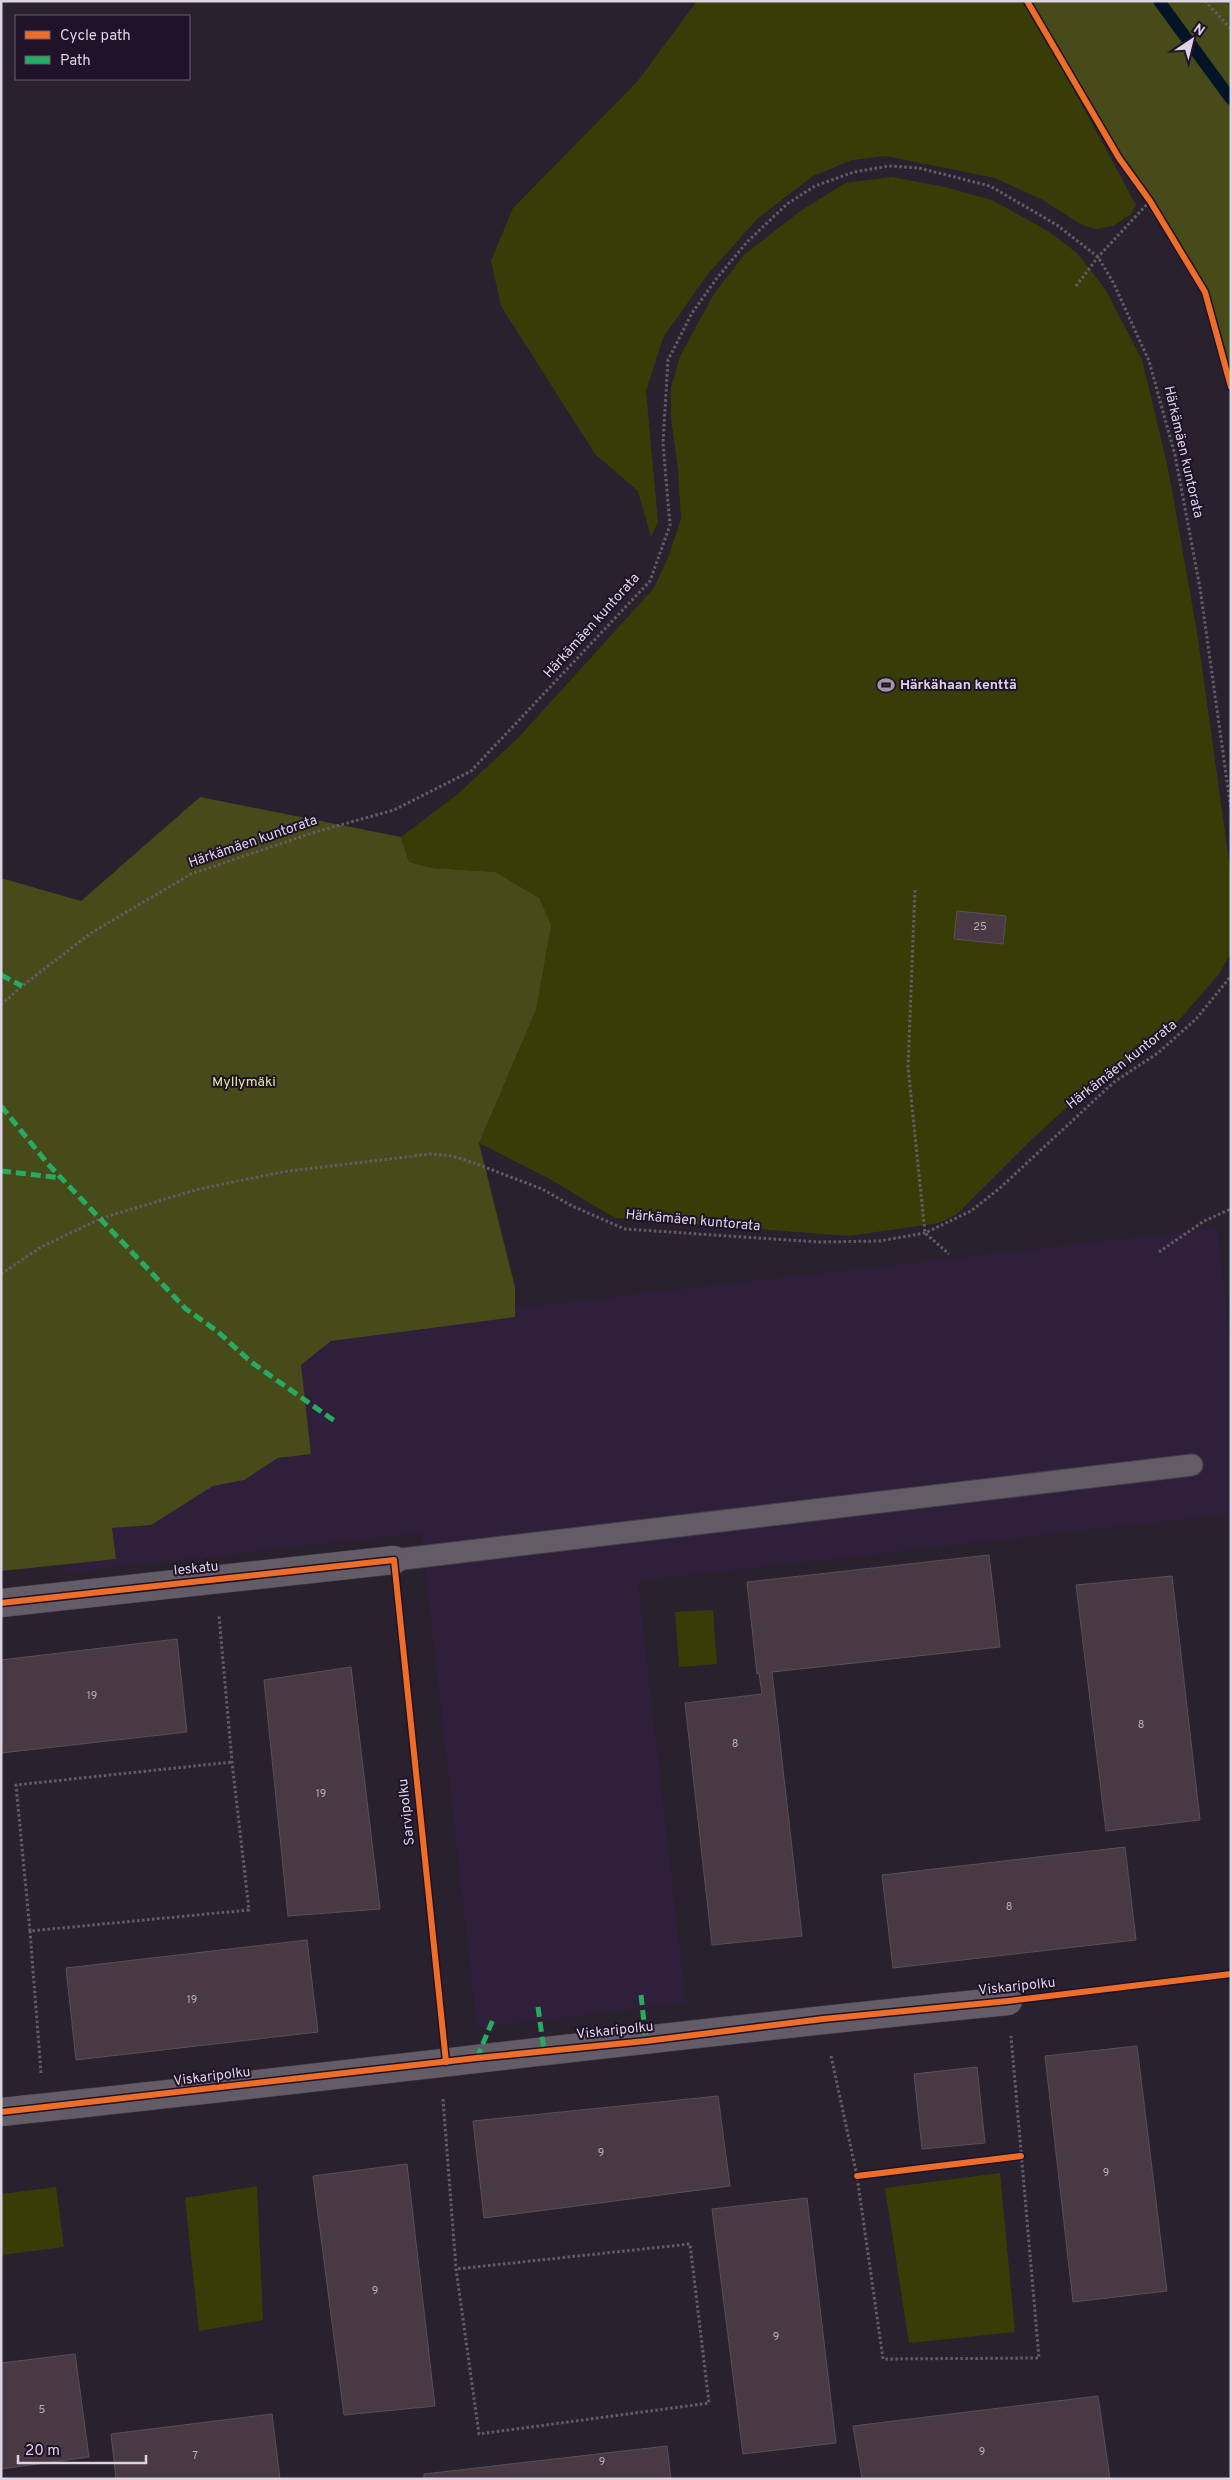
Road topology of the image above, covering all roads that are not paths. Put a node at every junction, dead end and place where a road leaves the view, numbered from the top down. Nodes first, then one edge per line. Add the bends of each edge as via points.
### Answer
1 (1192, 1465) dead end
2 (394, 1560) joint
3 (1, 1603) edge
4 (1008, 2001) road end
5 (1, 2112) edge

1 - 2 lane
2 - 3 street, Ieskatu
4 - 5 street, Viskaripolku

